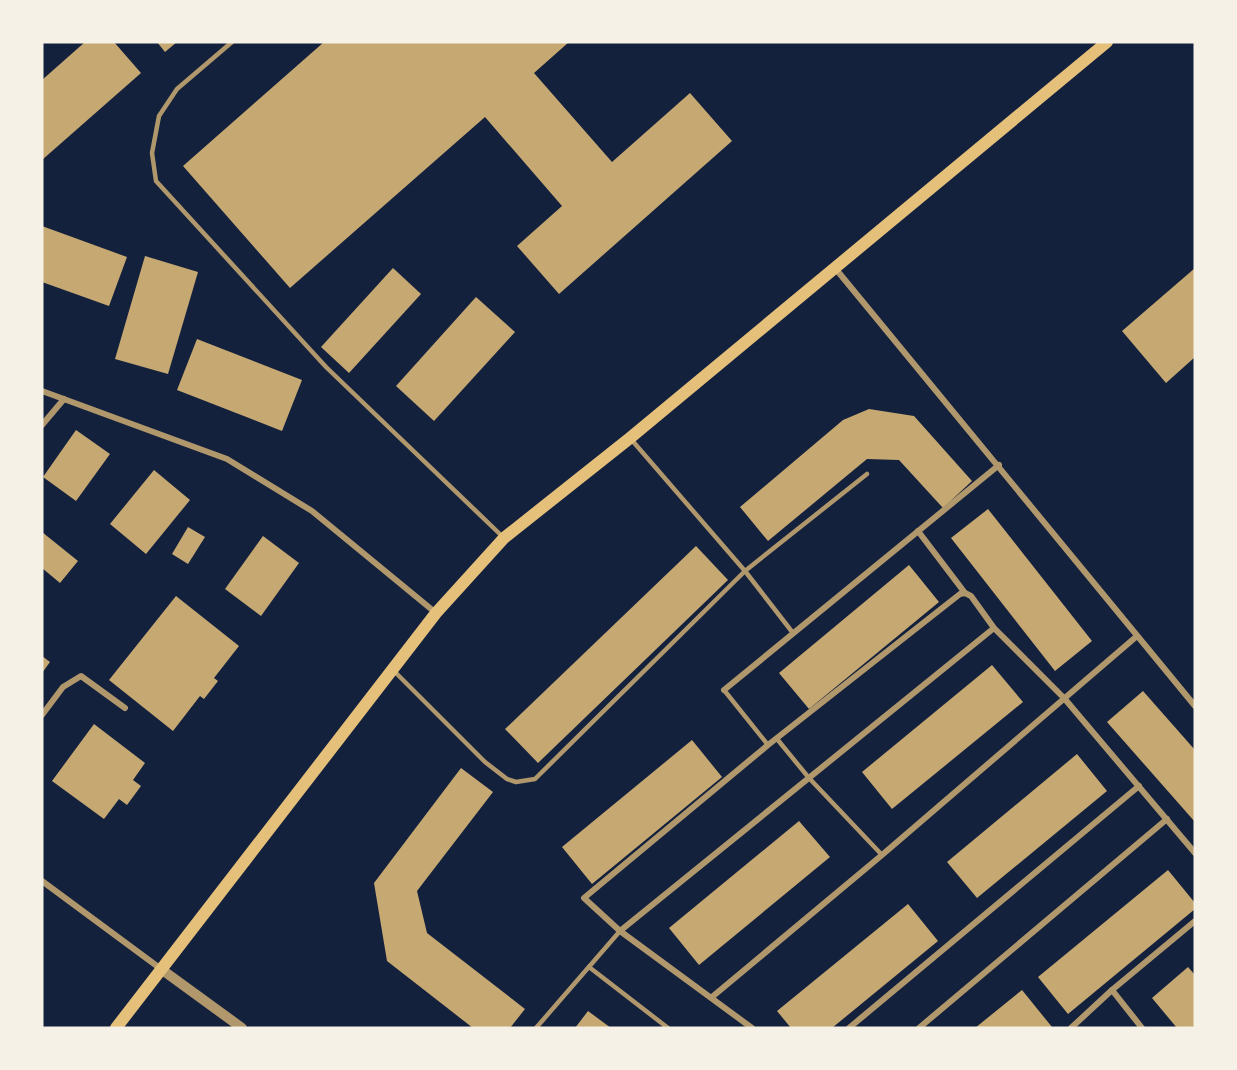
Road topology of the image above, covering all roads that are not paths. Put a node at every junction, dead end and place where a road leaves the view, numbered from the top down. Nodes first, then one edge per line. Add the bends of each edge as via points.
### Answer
1 (232, 42) edge
2 (1107, 42) edge
3 (835, 268) junction
4 (42, 391) edge
5 (64, 399) junction
6 (42, 425) edge
7 (630, 438) junction
8 (999, 465) junction
9 (867, 474) dead end
10 (918, 531) junction
11 (504, 538) junction
12 (745, 571) junction
13 (965, 593) junction
14 (436, 613) junction
15 (994, 628) junction
16 (793, 633) junction
17 (1137, 636) junction
18 (392, 669) junction
19 (724, 690) joint
20 (1064, 699) junction
21 (1195, 706) edge
22 (125, 708) dead end
23 (42, 715) edge
24 (777, 739) junction
25 (768, 745) junction
26 (809, 778) junction
27 (1139, 786) junction
28 (1167, 819) junction
29 (1195, 853) edge
30 (882, 855) junction
31 (42, 881) edge
32 (1195, 921) edge
33 (620, 931) junction
34 (589, 967) junction
35 (161, 969) junction
36 (1112, 990) junction
37 (712, 997) junction
38 (116, 1028) edge
39 (242, 1028) edge
40 (536, 1028) edge
41 (668, 1028) edge
42 (752, 1028) edge
43 (849, 1028) edge
44 (919, 1028) edge
45 (1071, 1028) edge
46 (1142, 1028) edge

1 - 11 lane via 177,89 159,116 152,153 156,181 326,367
2 - 3 main road
3 - 7 main road
3 - 8 street
4 - 5 street
5 - 6 street
5 - 14 street via 227,459 312,511
7 - 11 main road
7 - 12 lane
8 - 10 street
8 - 17 street
9 - 12 lane
10 - 13 street
10 - 16 street
11 - 14 main road
12 - 16 lane
12 - 18 lane via 535,779 516,783 507,779
13 - 15 street
13 - 24 street
14 - 18 main road
15 - 20 street
15 - 26 street
16 - 19 street
17 - 20 street
17 - 21 street
18 - 35 main road
19 - 25 lane
20 - 27 street
20 - 30 street
22 - 23 street via 81,676 63,687
24 - 25 street
24 - 26 lane
25 - 33 street via 584,898
26 - 30 lane
26 - 33 street
27 - 28 street
27 - 43 street
28 - 29 street
28 - 44 street
30 - 37 street
31 - 35 street
32 - 36 street
33 - 34 lane
33 - 37 street
34 - 40 lane
34 - 41 lane
35 - 38 main road
35 - 39 street
36 - 45 street
36 - 46 street
37 - 42 street

